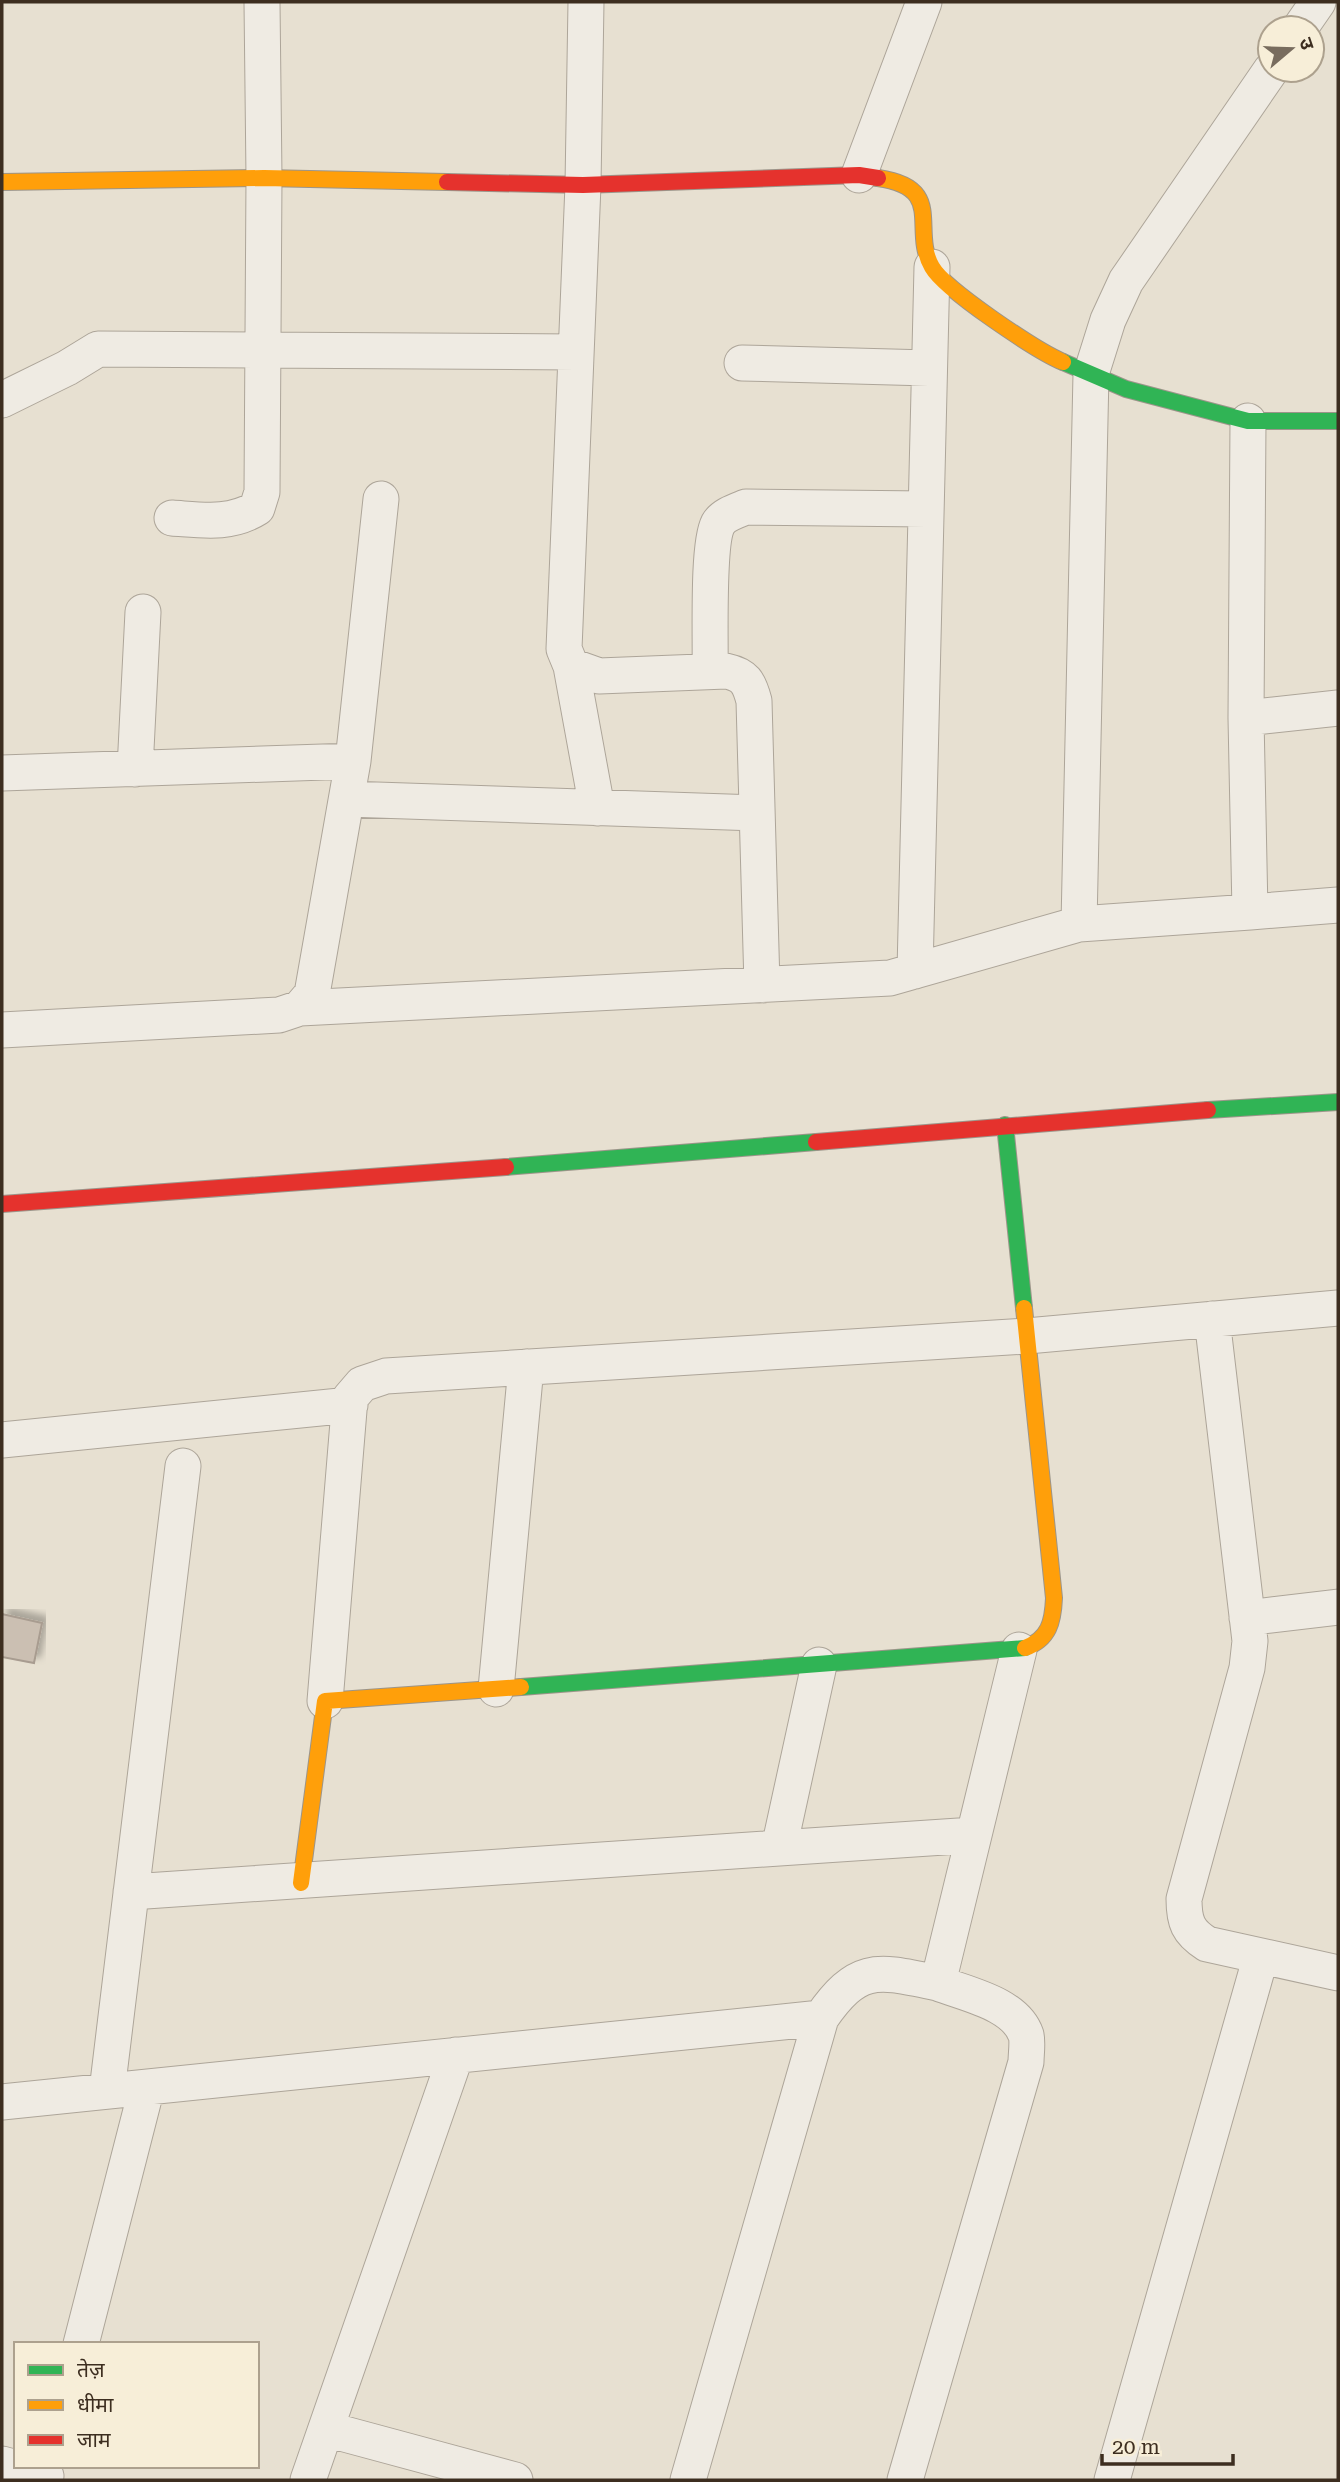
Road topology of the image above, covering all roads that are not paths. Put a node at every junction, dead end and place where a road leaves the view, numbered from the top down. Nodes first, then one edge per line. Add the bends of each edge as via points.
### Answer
1 (262, 2) edge
2 (586, 2) edge
3 (924, 2) edge
4 (1261, 84) edge
5 (859, 175) junction
6 (264, 178) junction
7 (2, 182) edge
8 (583, 185) junction
9 (932, 267) junction
10 (263, 350) junction
11 (576, 352) junction
12 (742, 363) dead end
13 (929, 368) junction
14 (1091, 374) junction
15 (2, 400) edge
16 (1248, 421) junction
17 (1338, 421) edge
18 (381, 499) dead end
19 (926, 509) junction
20 (172, 518) dead end
21 (143, 612) dead end
22 (571, 666) junction
23 (710, 671) junction
24 (1338, 708) edge
25 (1246, 718) junction
26 (353, 761) junction
27 (135, 769) junction
28 (2, 773) edge
29 (347, 799) junction
30 (597, 808) junction
31 (757, 813) junction
32 (1338, 905) edge
33 (1250, 912) junction
34 (1079, 923) junction
35 (915, 971) junction
36 (762, 985) junction
37 (300, 1008) junction
38 (2, 1030) edge
39 (1338, 1102) edge
40 (1005, 1125) junction
41 (2, 1204) edge
42 (1338, 1308) edge
43 (1212, 1319) junction
44 (1027, 1336) junction
45 (526, 1367) junction
46 (350, 1405) junction
47 (2, 1440) edge
48 (183, 1466) dead end
49 (1338, 1607) edge
50 (1247, 1618) junction
51 (1020, 1650) junction
52 (819, 1665) junction
53 (496, 1689) junction
54 (325, 1701) junction
55 (974, 1835) junction
56 (779, 1848) junction
57 (301, 1883) junction
58 (131, 1892) junction
59 (1261, 1956) junction
60 (1338, 1973) edge
61 (938, 1983) junction
62 (821, 2018) junction
63 (456, 2055) junction
64 (147, 2087) junction
65 (107, 2091) junction
66 (2, 2102) edge
67 (82, 2342) edge
68 (326, 2429) junction
69 (20, 2468) edge
70 (47, 2474) edge
71 (308, 2480) edge
72 (515, 2480) edge
73 (688, 2480) edge
74 (905, 2480) edge
75 (1112, 2480) edge

1 - 6 street
2 - 8 street
3 - 5 street
4 - 14 street via 1126,281
5 - 8 street
5 - 9 street via 894,180 913,189 925,215 925,242
6 - 7 street
6 - 8 street
6 - 10 street
8 - 11 street
9 - 13 street
9 - 14 street via 952,288 1051,357
10 - 11 street
10 - 15 street via 98,349
10 - 20 street via 257,508 223,521
11 - 22 street via 564,649
12 - 13 street
13 - 19 street
14 - 16 street via 1126,389
14 - 34 street
16 - 17 street
16 - 25 street
18 - 26 street
19 - 23 street via 746,507 731,513 719,523 713,545
19 - 35 street
21 - 27 street
22 - 23 street via 599,677
22 - 30 street
23 - 31 street via 741,674 750,683
24 - 25 street
25 - 33 street
26 - 27 street
26 - 29 street
27 - 28 street
29 - 30 street
29 - 37 street via 317,976 312,994
30 - 31 street
31 - 36 street
32 - 33 street
33 - 34 street
34 - 35 street
35 - 36 street via 890,978
36 - 37 street
37 - 38 street via 279,1015
39 - 40 street
40 - 41 street
40 - 44 street
42 - 43 street
43 - 44 street
43 - 50 street
44 - 45 street
44 - 51 street via 1055,1598 1054,1625 1040,1644
45 - 46 street via 386,1376 362,1384
45 - 53 street
46 - 47 street
46 - 54 street
48 - 58 street
49 - 50 street
50 - 59 street via 1247,1668 1184,1899 1184,1917 1190,1933 1207,1944
51 - 52 street
51 - 55 street
52 - 53 street
52 - 56 street
53 - 54 street
54 - 57 street
55 - 56 street
55 - 61 street
56 - 57 street
57 - 58 street
58 - 65 street
59 - 60 street
59 - 75 street
61 - 62 street via 883,1972 856,1979
61 - 74 street via 1016,2019 1027,2036 1026,2062
62 - 63 street
62 - 73 street
63 - 64 street
63 - 68 street
64 - 65 street
64 - 67 street
65 - 66 street
68 - 71 street
68 - 72 street
69 - 70 street

